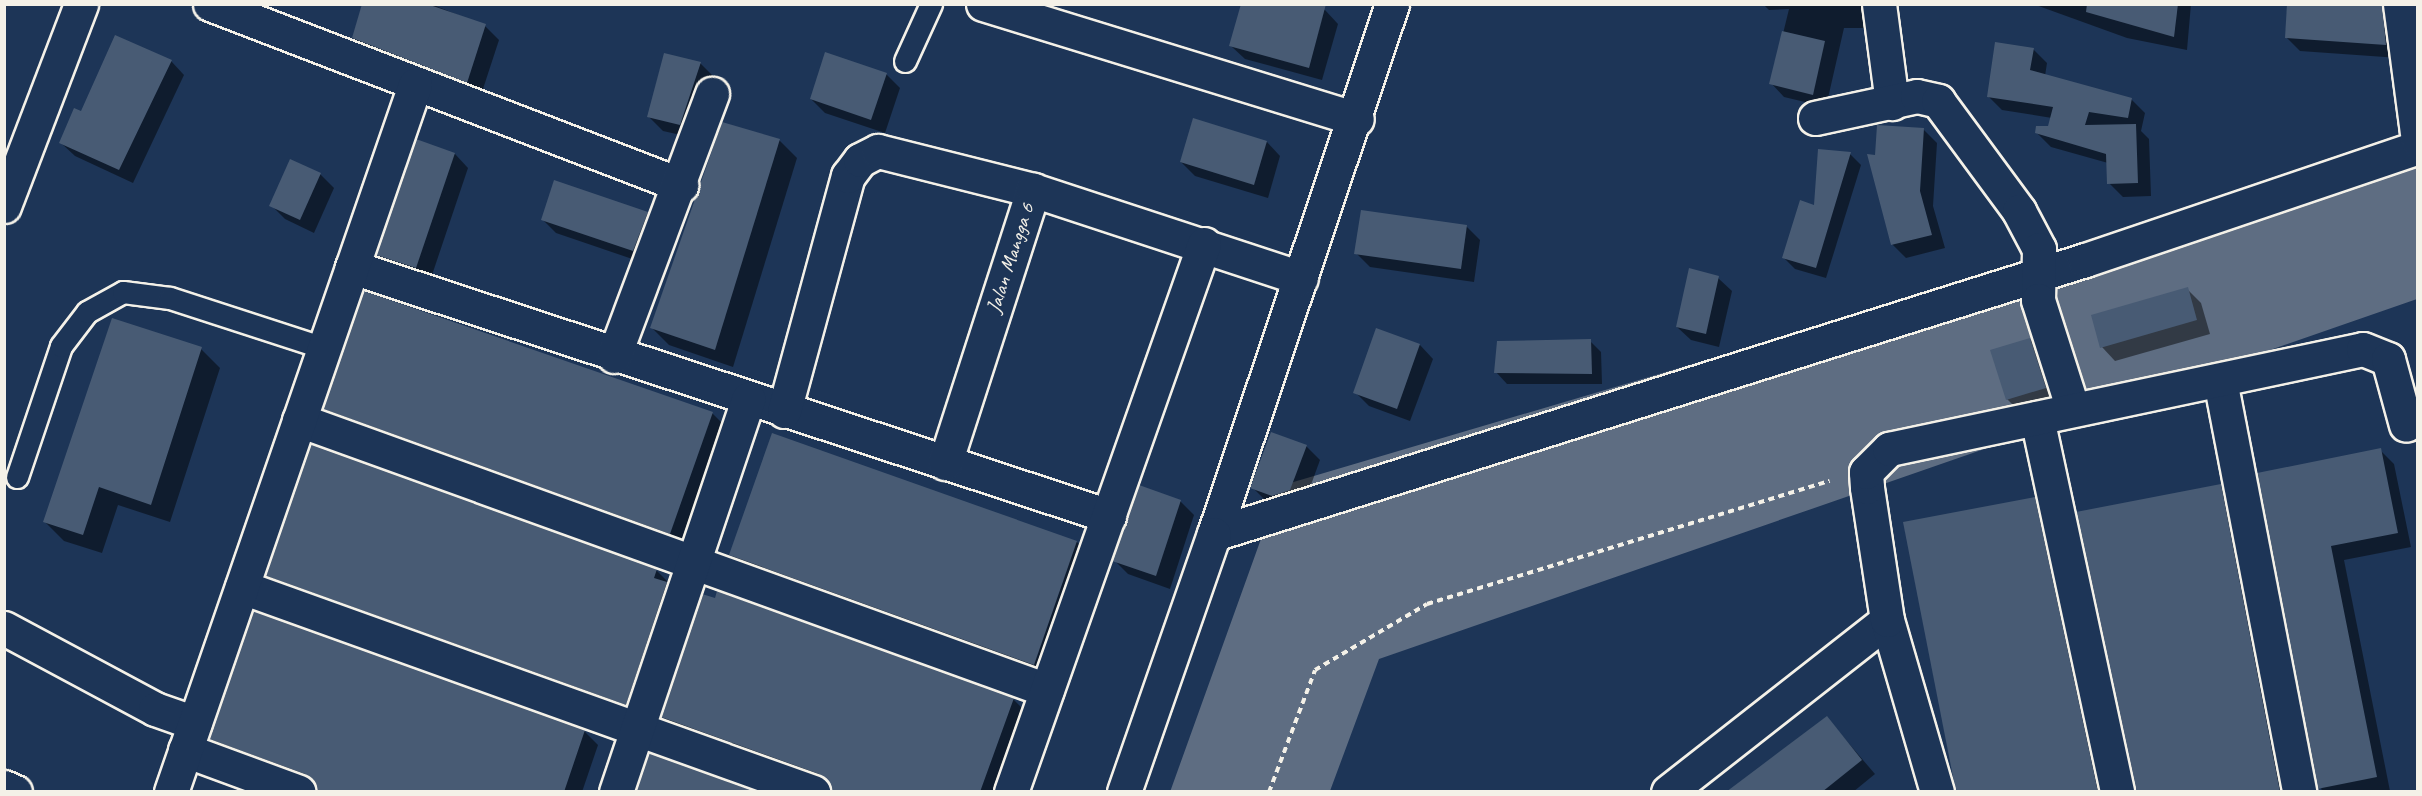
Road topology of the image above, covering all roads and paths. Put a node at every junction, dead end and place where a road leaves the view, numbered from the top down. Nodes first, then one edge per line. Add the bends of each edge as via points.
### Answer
1 (81, 4) edge
2 (210, 4) edge
3 (931, 4) edge
4 (983, 4) edge
5 (1392, 4) edge
6 (1879, 4) edge
7 (2400, 4) edge
8 (905, 61) dead end
9 (415, 85) junction
10 (712, 94) dead end
11 (1892, 103) junction
12 (1815, 118) dead end
13 (1357, 119) junction
14 (2418, 141) edge
15 (2418, 147) edge
16 (681, 185) junction
17 (1033, 189) junction
18 (4, 206) edge
19 (1204, 244) junction
20 (352, 267) junction
21 (1300, 278) junction
22 (2037, 287) junction
23 (324, 348) junction
24 (614, 356) junction
25 (2220, 380) junction
26 (748, 399) junction
27 (2073, 410) junction
28 (784, 411) junction
29 (2037, 418) junction
30 (299, 420) junction
31 (2406, 425) dead end
32 (945, 463) junction
33 (1866, 472) junction
34 (17, 477) dead end
35 (1109, 516) junction
36 (1214, 534) junction
37 (693, 562) junction
38 (242, 586) junction
39 (1887, 620) junction
40 (4, 627) edge
41 (1047, 690) junction
42 (636, 729) junction
43 (190, 736) junction
44 (4, 786) edge
45 (15, 792) edge
46 (171, 792) edge
47 (299, 792) edge
48 (616, 792) edge
49 (813, 792) edge
50 (1011, 792) edge
51 (1124, 792) edge
52 (1269, 792) edge
53 (1668, 792) edge
54 (1937, 792) edge
55 (2117, 792) edge
56 (2299, 792) edge

1 - 18 street
2 - 9 street
3 - 8 lane
4 - 13 street
5 - 13 street
6 - 11 street
7 - 14 street
9 - 16 street
9 - 20 street
10 - 16 street
11 - 12 street
11 - 22 street via 1917,96 1938,101 2031,229 2039,249
13 - 21 street
15 - 22 street
16 - 24 street
17 - 19 street, Jalan Mangga 6
17 - 28 street via 878,151 860,160 848,176
17 - 32 street, Jalan Mangga 6
19 - 21 street, Jalan Mangga 6
19 - 35 street
20 - 23 street
20 - 24 street
21 - 36 street
22 - 27 street
22 - 36 street
23 - 30 street
23 - 34 lane via 170,298 123,292 87,312 61,346
24 - 26 street
25 - 27 street
25 - 31 street via 2376,350 2388,360
25 - 56 street
26 - 28 street
26 - 37 street
27 - 29 street
28 - 32 street
29 - 33 street via 1889,449
29 - 55 street
30 - 37 street
30 - 38 street
32 - 35 street
33 - 39 street
33 - 52 path via 1705,515 1427,604 1315,670
35 - 41 street
36 - 51 street
37 - 41 street
37 - 42 street
38 - 42 street
38 - 43 street
39 - 53 street
39 - 54 street
40 - 43 street via 134,698
41 - 50 street
42 - 48 street
42 - 49 street
43 - 46 street
43 - 47 street
44 - 45 street

